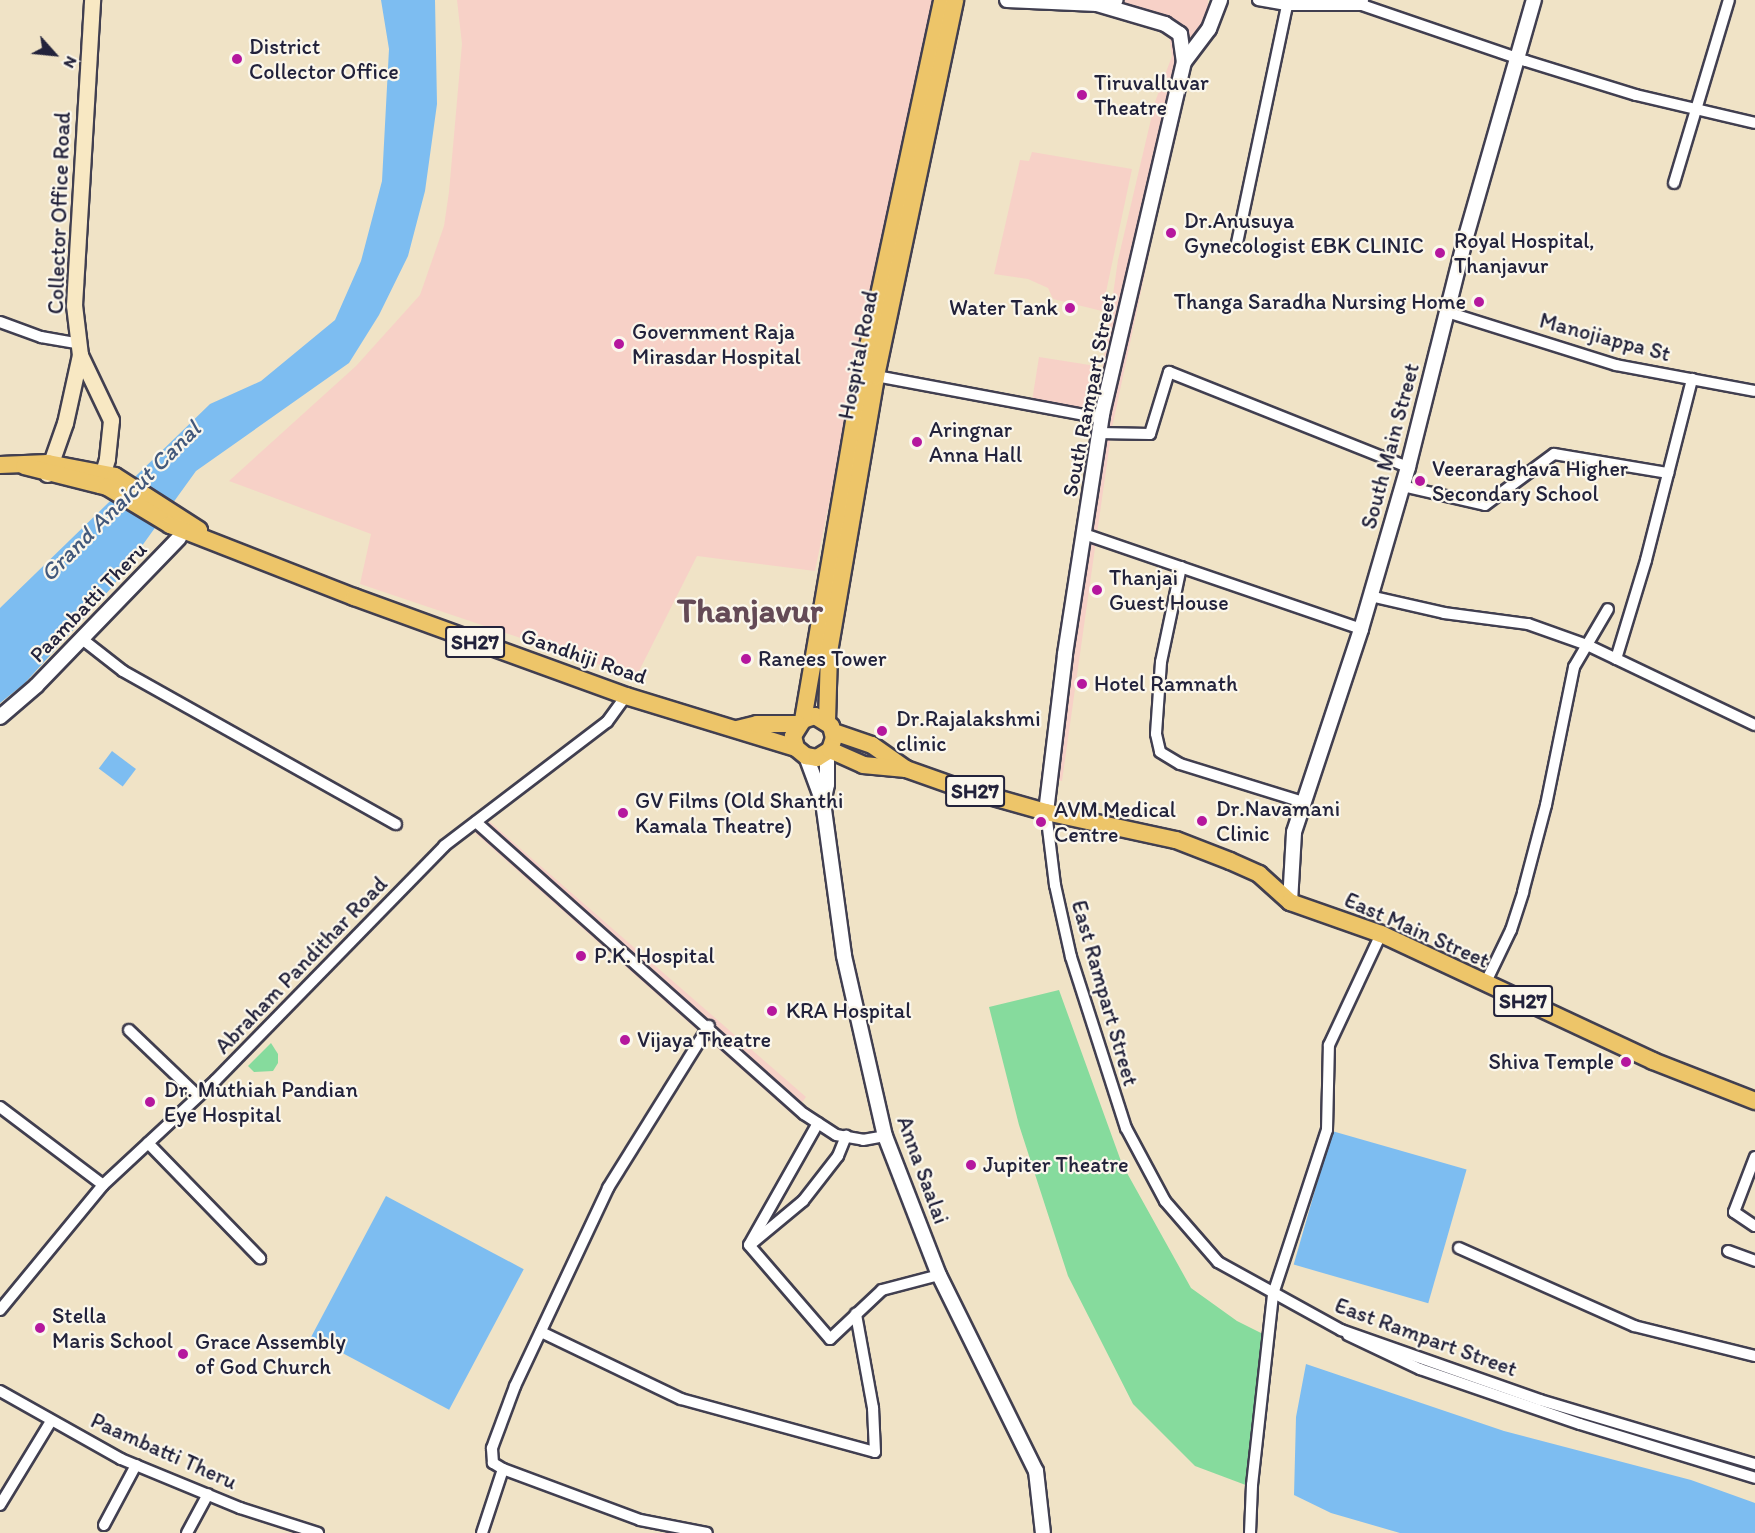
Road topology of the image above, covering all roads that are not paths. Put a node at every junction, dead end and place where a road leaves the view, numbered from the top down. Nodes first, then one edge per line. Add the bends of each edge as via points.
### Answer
1 (92, 0) edge
2 (942, 0) edge
3 (956, 0) edge
4 (1007, 0) edge
5 (1116, 0) edge
6 (1220, 0) edge
7 (1258, 0) edge
8 (1534, 0) edge
9 (1729, 0) edge
10 (1098, 3) junction
11 (1363, 3) edge
12 (1287, 5) junction
13 (1516, 57) junction
14 (1184, 62) junction
15 (1694, 109) junction
16 (1755, 123) edge
17 (1674, 183) dead end
18 (1237, 243) dead end
19 (1447, 312) junction
20 (0, 322) edge
21 (80, 350) junction
22 (876, 376) junction
23 (1692, 379) junction
24 (1755, 392) edge
25 (1101, 418) junction
26 (1099, 433) junction
27 (0, 465) edge
28 (1408, 467) junction
29 (47, 469) junction
30 (1668, 473) junction
31 (106, 480) junction
32 (1402, 486) junction
33 (174, 525) junction
34 (1084, 534) junction
35 (1181, 567) junction
36 (1370, 596) junction
37 (1608, 609) dead end
38 (1361, 629) junction
39 (82, 639) junction
40 (1587, 645) junction
41 (1616, 659) junction
42 (626, 696) junction
43 (0, 717) edge
44 (800, 722) junction
45 (1755, 724) edge
46 (830, 726) junction
47 (737, 729) junction
48 (801, 752) junction
49 (828, 752) junction
50 (906, 769) junction
51 (823, 802) junction
52 (1303, 802) junction
53 (1046, 812) junction
54 (476, 822) junction
55 (396, 824) dead end
56 (1290, 902) junction
57 (1381, 934) junction
58 (1485, 984) junction
59 (709, 1026) junction
60 (129, 1030) dead end
61 (198, 1096) junction
62 (1755, 1101) edge
63 (0, 1107) edge
64 (818, 1123) junction
65 (846, 1136) junction
66 (885, 1136) junction
67 (148, 1143) junction
68 (1755, 1157) edge
69 (103, 1185) junction
70 (1755, 1226) edge
71 (749, 1245) junction
72 (1459, 1248) dead end
73 (1728, 1251) dead end
74 (260, 1258) dead end
75 (1755, 1261) edge
76 (939, 1275) junction
77 (1273, 1294) junction
78 (0, 1310) edge
79 (856, 1314) junction
80 (1341, 1330) junction
81 (541, 1332) junction
82 (1755, 1356) edge
83 (0, 1391) edge
84 (51, 1421) junction
85 (1755, 1464) edge
86 (136, 1465) junction
87 (502, 1469) junction
88 (1755, 1478) edge
89 (208, 1494) junction
90 (0, 1505) edge
91 (104, 1525) dead end
92 (188, 1533) edge
93 (317, 1533) edge
94 (482, 1533) edge
95 (707, 1533) edge
96 (1043, 1533) edge
97 (1250, 1533) edge

1 - 21 main road, Collector Office Road via 74,304
2 - 44 main road, Hospital Road via 861,379
3 - 22 main road, Hospital Road
4 - 10 street
5 - 10 street
6 - 14 street, South Rampart Street via 1209,29
7 - 12 street
8 - 13 street, South Main Street
9 - 15 street
10 - 14 street via 1165,24 1180,34
11 - 12 street
11 - 13 street
12 - 18 street
13 - 15 street
13 - 19 street, South Main Street
14 - 25 street, South Rampart Street
15 - 16 street
15 - 17 street
19 - 23 street, Manojiappa St via 1616,365
19 - 28 street, South Main Street
20 - 21 street
21 - 29 main road, Collector Office Road via 65,423
21 - 31 main road, Collector Office Road via 111,420
22 - 25 street
22 - 46 main road, Hospital Road via 830,652
23 - 24 street, Manojiappa St
23 - 30 street
25 - 26 street, South Rampart Street
26 - 28 street via 1150,434 1169,372
26 - 34 street, South Rampart Street
27 - 29 main road, SH27
28 - 32 street, South Main Street
29 - 31 main road, SH27
30 - 32 street via 1554,454 1485,505
30 - 41 street
31 - 33 main road, SH27
32 - 36 street, South Main Street
33 - 39 street, Paambatti Theru
33 - 42 main road, Gandhiji Road / SH27
34 - 35 street
34 - 53 street, South Rampart Street
35 - 38 street
35 - 52 street via 1161,662 1156,734 1160,752 1180,764
36 - 38 street, South Main Street
36 - 40 street via 1444,613 1528,624
37 - 40 street
38 - 52 street, South Main Street
39 - 43 street, Paambatti Theru
39 - 55 street via 123,671
40 - 41 street
40 - 58 street via 1574,668 1546,805 1523,892 1511,930
41 - 45 street
42 - 47 main road, Gandhiji Road / SH27
42 - 54 street, Abraham Pandithar Road via 607,722
44 - 46 main road via 815,716
44 - 47 main road, Gandhiji Road / SH27
44 - 48 main road via 793,736
46 - 49 main road
46 - 50 main road, SH27 via 872,745
47 - 48 main road, Gandhiji Road / SH27
48 - 49 main road
48 - 51 street, Anna Saalai
49 - 50 main road, SH27 via 863,765
49 - 51 street, Anna Saalai
50 - 53 main road, SH27
51 - 66 street, Anna Saalai via 844,956
52 - 56 street, South Main Street via 1294,832
53 - 56 main road, SH27 via 1176,840 1259,874
53 - 77 street, East Rampart Street via 1054,885 1071,957 1126,1128 1165,1201 1186,1229 1218,1262
54 - 59 street
54 - 61 street, Abraham Pandithar Road via 444,846
56 - 57 main road, East Main Street / SH27
57 - 58 main road, East Main Street / SH27
57 - 77 street via 1329,1046 1327,1130
58 - 62 main road, East Main Street / SH27 via 1653,1061
59 - 64 street
59 - 81 street via 608,1188
60 - 61 street
61 - 67 street, Abraham Pandithar Road
63 - 69 street
64 - 65 street
64 - 71 street
65 - 66 street via 863,1140
65 - 71 street via 838,1156 803,1201
66 - 76 street, Anna Saalai
67 - 69 street, Abraham Pandithar Road
67 - 74 street
68 - 70 street via 1734,1212
69 - 78 street, Abraham Pandithar Road
71 - 79 street via 830,1339
72 - 82 street via 1634,1326
73 - 75 street
76 - 79 street via 882,1290
76 - 96 street, Anna Saalai via 1036,1471
77 - 80 street, East Rampart Street
77 - 97 street
79 - 81 street via 873,1408 875,1452 681,1399
80 - 85 street, East Rampart Street via 1540,1400
80 - 88 street via 1358,1342 1420,1369
81 - 87 street via 492,1448 493,1463
83 - 84 street, Paambatti Theru
84 - 86 street, Paambatti Theru
84 - 90 street
86 - 89 street, Paambatti Theru
86 - 91 street
87 - 94 street
87 - 95 street via 640,1520
89 - 92 street
89 - 93 street, Paambatti Theru

